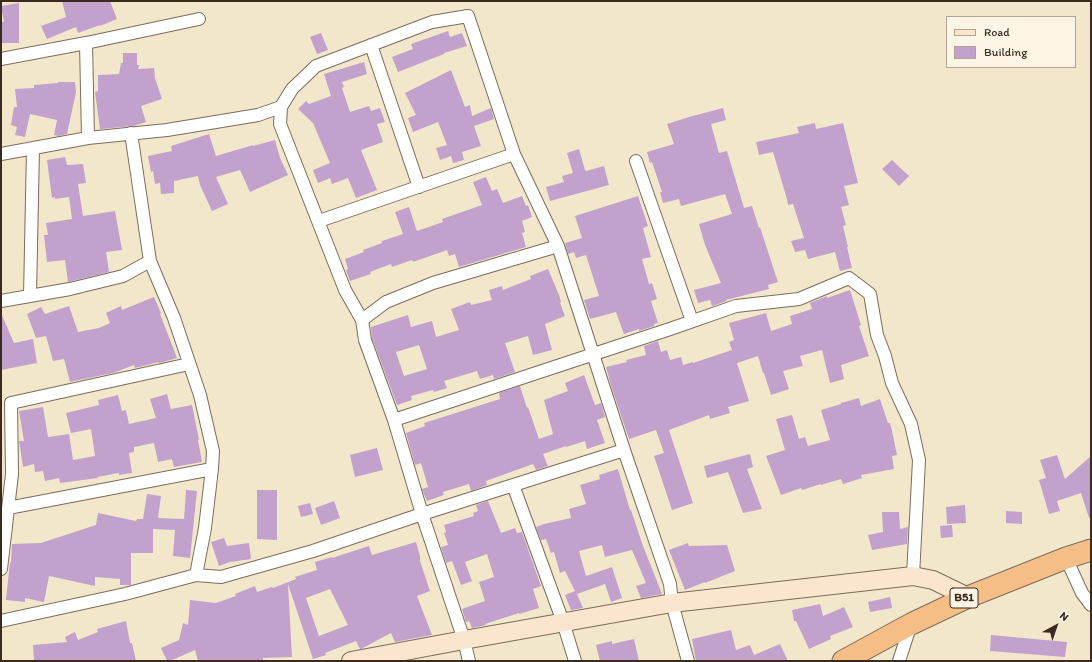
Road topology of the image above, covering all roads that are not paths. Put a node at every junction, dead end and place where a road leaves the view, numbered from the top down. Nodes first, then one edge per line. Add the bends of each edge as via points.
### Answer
1 (199, 19) dead end
2 (86, 43) junction
3 (371, 45) junction
4 (1, 59) edge
5 (281, 107) junction
6 (131, 133) junction
7 (88, 138) junction
8 (33, 148) junction
9 (1, 154) edge
10 (514, 154) junction
11 (636, 161) dead end
12 (419, 187) junction
13 (319, 221) junction
14 (558, 246) junction
15 (150, 261) junction
16 (30, 296) junction
17 (1, 301) edge
18 (362, 320) junction
19 (692, 321) junction
20 (594, 354) junction
21 (189, 364) junction
22 (394, 420) junction
23 (624, 450) junction
24 (212, 469) junction
25 (513, 485) junction
26 (8, 508) junction
27 (422, 514) junction
28 (1091, 550) edge
29 (1066, 558) junction
30 (1, 569) edge
31 (196, 575) junction
32 (913, 576) junction
33 (1087, 593) edge
34 (968, 597) junction
35 (672, 603) junction
36 (1091, 605) edge
37 (1, 621) edge
38 (563, 622) junction
39 (911, 624) junction
40 (464, 640) junction
41 (351, 661) edge
42 (469, 661) edge
43 (575, 661) edge
44 (688, 661) edge
45 (844, 661) edge
46 (899, 661) edge

1 - 2 street
2 - 4 street
2 - 7 street
3 - 5 street via 316,66 292,89
3 - 10 street via 432,22 468,16
3 - 12 street
5 - 6 street via 258,116
5 - 13 street via 280,124
6 - 7 street
6 - 15 street
7 - 8 street
8 - 9 street
8 - 16 street
10 - 12 street
10 - 14 street
11 - 19 street
12 - 13 street
13 - 18 street via 345,290
14 - 18 street via 433,283 386,302
14 - 20 street
15 - 16 street via 124,276
15 - 21 street via 174,318
16 - 17 street
18 - 22 street via 365,340
19 - 20 street
19 - 32 street via 736,306 799,299 849,278 870,294 877,335 892,383 911,424 919,460
20 - 22 street
20 - 23 street
21 - 24 street via 200,395 214,451
21 - 26 street via 11,403 12,474
22 - 27 street
23 - 25 street
23 - 35 street via 670,584
24 - 26 street
24 - 31 street
25 - 27 street
25 - 38 street
26 - 30 street
27 - 31 street via 314,551 221,577
27 - 40 street
28 - 29 highway, B51
29 - 33 street
29 - 34 highway, B51
31 - 37 street
32 - 34 main road via 933,580
32 - 35 main road
33 - 36 street
34 - 39 highway, B51
35 - 38 main road
35 - 44 street
38 - 40 main road
38 - 43 street
39 - 45 highway, B51
39 - 46 street
40 - 41 main road
40 - 42 street

